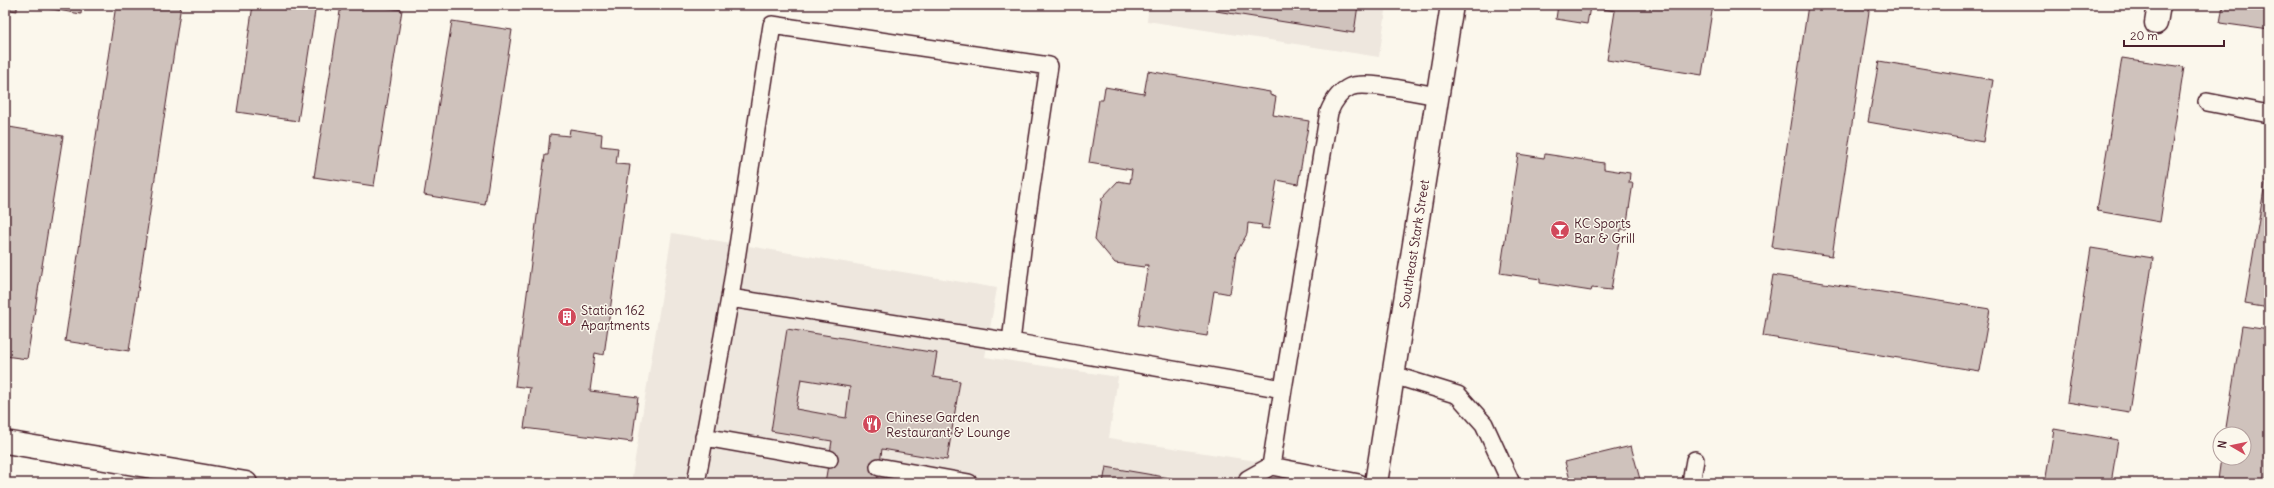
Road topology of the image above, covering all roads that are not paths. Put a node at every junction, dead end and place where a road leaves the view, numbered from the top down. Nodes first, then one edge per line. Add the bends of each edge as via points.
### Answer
1 (1452, 5) edge
2 (1437, 96) junction
3 (2207, 102) dead end
4 (2269, 114) edge
5 (730, 298) junction
6 (1011, 342) junction
7 (1393, 375) junction
8 (1283, 389) junction
9 (704, 437) junction
10 (5, 442) edge
11 (829, 459) dead end
12 (1695, 460) dead end
13 (1271, 466) junction
14 (879, 467) dead end
15 (246, 483) edge
16 (696, 483) edge
17 (969, 483) edge
18 (1248, 483) edge
19 (1359, 483) edge
20 (1376, 483) edge
21 (1510, 483) edge
22 (1691, 483) edge

1 - 2 main road, Southeast Stark Street
2 - 7 main road, Southeast Stark Street
2 - 8 lane via 1360,84 1340,93 1333,102 1329,112
3 - 4 lane
5 - 6 lane
5 - 6 lane via 772,25 1049,66
5 - 9 lane
6 - 8 lane
7 - 20 main road, Southeast Stark Street
7 - 21 lane via 1458,395 1484,424
8 - 13 lane
9 - 11 lane
9 - 16 lane
10 - 15 main road
12 - 22 lane
13 - 18 lane via 1248,480
13 - 19 lane
14 - 17 lane

